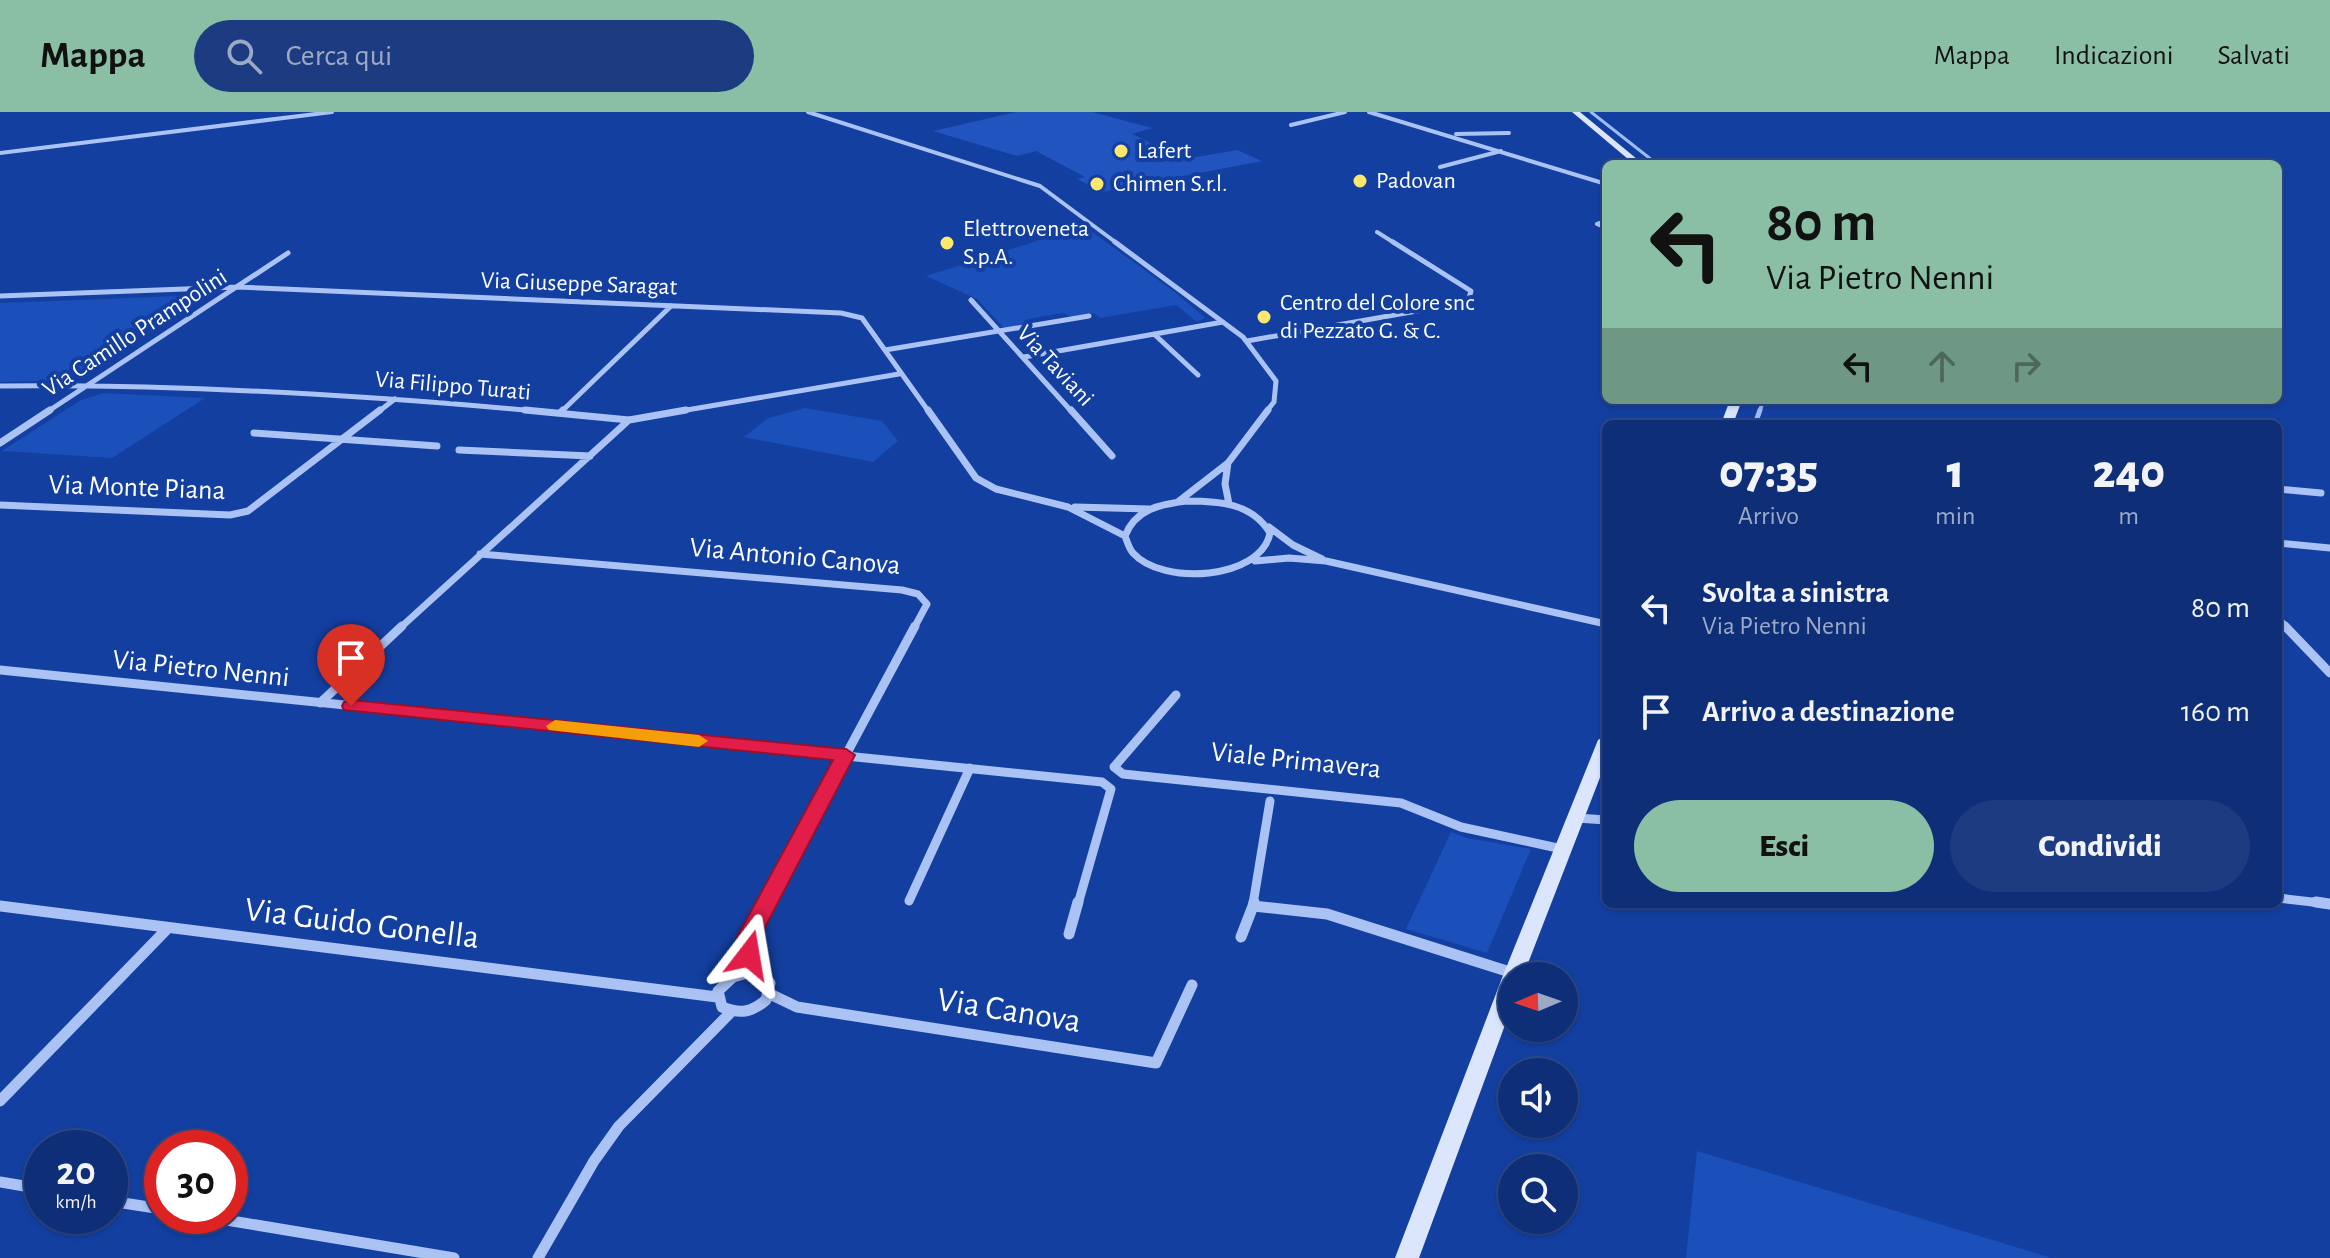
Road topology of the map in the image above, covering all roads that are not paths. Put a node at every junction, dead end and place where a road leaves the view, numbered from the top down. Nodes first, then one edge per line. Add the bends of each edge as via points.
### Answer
1 (332, 112) edge
2 (808, 112) edge
3 (1345, 112) edge
4 (1369, 112) edge
5 (1576, 112) edge
6 (1291, 125) dead end
7 (1509, 133) dead end
8 (1447, 135) junction
9 (1502, 151) junction
10 (0, 153) edge
11 (1634, 160) edge
12 (1440, 167) dead end
13 (1602, 181) edge
14 (1377, 232) dead end
15 (288, 253) dead end
16 (237, 287) junction
17 (0, 296) edge
18 (971, 300) dead end
19 (671, 306) junction
20 (1089, 316) dead end
21 (1223, 322) junction
22 (997, 331) junction
23 (1154, 334) junction
24 (1247, 341) junction
25 (885, 350) junction
26 (1024, 357) junction
27 (899, 374) junction
28 (1198, 375) dead end
29 (92, 385) junction
30 (0, 386) edge
31 (395, 399) junction
32 (560, 413) junction
33 (629, 420) junction
34 (254, 433) dead end
35 (344, 439) junction
36 (0, 443) edge
37 (437, 446) dead end
38 (459, 450) dead end
39 (590, 456) junction
40 (1112, 456) dead end
41 (1228, 463) junction
42 (2282, 489) edge
43 (2321, 493) dead end
44 (1179, 501) junction
45 (1229, 504) junction
46 (0, 505) edge
47 (1068, 507) junction
48 (1150, 509) junction
49 (1265, 524) junction
50 (1125, 536) junction
51 (2282, 543) edge
52 (2330, 548) edge
53 (480, 554) junction
54 (1255, 561) junction
55 (1326, 561) junction
56 (2282, 622) edge
57 (1602, 623) edge
58 (2, 672) edge
59 (2330, 673) edge
60 (1176, 695) dead end
61 (320, 703) junction
62 (1602, 750) edge
63 (846, 755) junction
64 (970, 768) junction
65 (1270, 801) dead end
66 (1576, 818) junction
67 (1602, 820) edge
68 (1562, 850) junction
69 (2282, 898) edge
70 (909, 901) dead end
71 (2330, 904) edge
72 (0, 906) edge
73 (1253, 906) junction
74 (168, 928) junction
75 (1069, 934) dead end
76 (1241, 937) dead end
77 (1518, 962) edge
78 (1498, 971) edge
79 (751, 972) junction
80 (1192, 985) dead end
81 (770, 994) junction
82 (717, 997) junction
83 (731, 1012) junction
84 (1498, 1016) edge
85 (0, 1101) edge
86 (0, 1182) edge
87 (24, 1186) edge
88 (248, 1224) edge
89 (454, 1258) edge
90 (538, 1258) edge
91 (1407, 1258) edge

1 - 10 street
2 - 21 street via 1040,186
3 - 6 street
4 - 8 street
5 - 11 main road
7 - 8 street
8 - 9 street
9 - 12 street
9 - 13 street
14 - 24 street via 1471,291 1469,298
15 - 16 street, Via Camillo Prampolini
16 - 17 street, Via Giuseppe Saragat
16 - 19 street, Via Giuseppe Saragat
16 - 29 street, Via Camillo Prampolini
18 - 22 street, Via Taviani
19 - 25 street, Via Giuseppe Saragat via 841,313 862,318
19 - 32 street
20 - 22 street
21 - 23 street
21 - 24 street
22 - 25 street
22 - 26 street, Via Taviani
23 - 26 street
23 - 28 street
24 - 41 street via 1276,381 1274,402
25 - 27 street, Via Giuseppe Saragat
26 - 40 street, Via Taviani
27 - 33 street, Via Filippo Turati
27 - 47 street, Via Giuseppe Saragat via 976,478 996,489
29 - 30 street, Via Filippo Turati
29 - 31 street, Via Filippo Turati
29 - 36 street, Via Camillo Prampolini
31 - 32 street, Via Filippo Turati
31 - 35 street, Via Monte Piana
32 - 33 street, Via Filippo Turati
33 - 39 street
34 - 35 street
35 - 37 street
35 - 46 street, Via Monte Piana via 248,511 230,515
38 - 39 street
39 - 53 street
41 - 44 street
41 - 45 street
42 - 43 street
44 - 45 street
44 - 48 street
45 - 49 street
47 - 48 street, Via Giuseppe Saragat
47 - 50 street, Via Giuseppe Saragat
48 - 50 street via 1130,523
49 - 54 street via 1270,543
49 - 55 street
50 - 54 street, Via Giuseppe Saragat via 1136,556 1170,571 1217,573
51 - 52 street
53 - 61 street
53 - 63 street, Via Antonio Canova via 918,594 927,604
54 - 55 street, Via Giuseppe Saragat
55 - 57 street
56 - 59 street
58 - 61 street, Via Pietro Nenni
60 - 68 street, Viale Primavera via 1114,767 1123,774 1401,803 1461,827
61 - 63 street, Via Pietro Nenni
62 - 66 main road
63 - 64 street, Via Pietro Nenni
63 - 79 street, Via Antonio Canova via 748,937
64 - 70 street
64 - 75 street, Via Pietro Nenni via 1102,782 1111,789
65 - 73 street, Viale Primavera
66 - 67 street
66 - 68 main road
68 - 77 main road
69 - 71 street
72 - 74 street, Via Guido Gonella
73 - 76 street, Viale Primavera
73 - 78 street via 1327,914
74 - 82 street, Via Guido Gonella
74 - 85 street
79 - 81 street, Via Canova via 770,981
79 - 82 street via 726,982
80 - 81 street, Via Canova via 1156,1063 797,1007
81 - 83 street via 755,1009
82 - 83 street
83 - 90 street via 619,1126
84 - 91 main road
86 - 87 street
88 - 89 street

